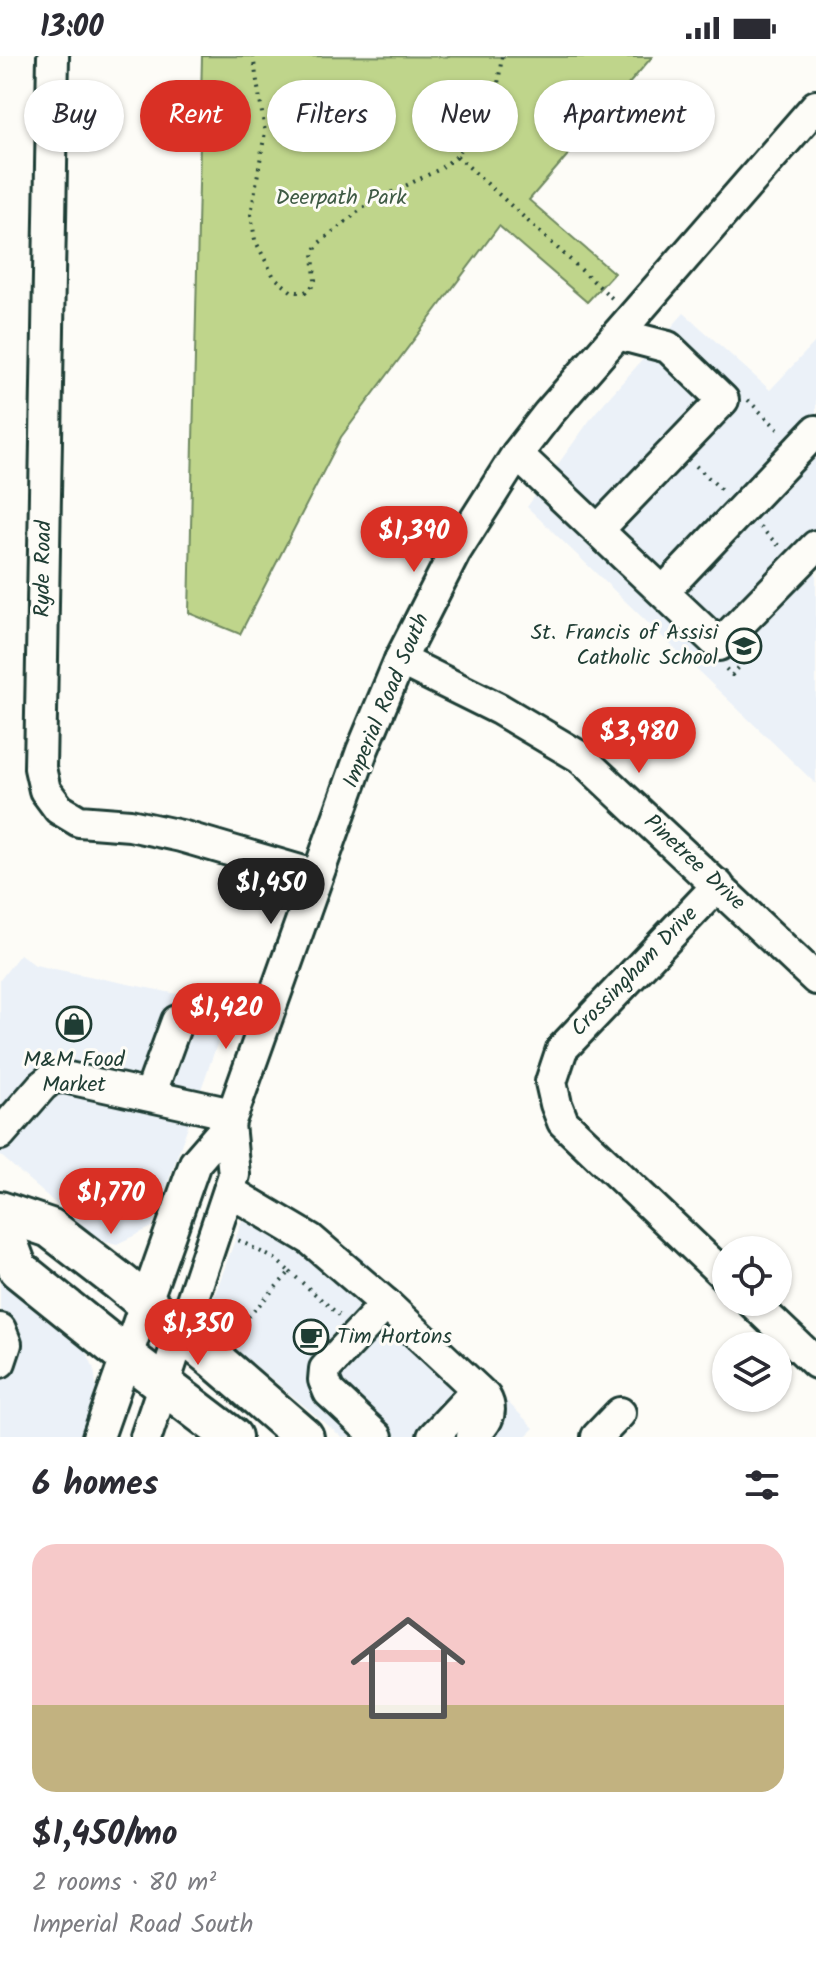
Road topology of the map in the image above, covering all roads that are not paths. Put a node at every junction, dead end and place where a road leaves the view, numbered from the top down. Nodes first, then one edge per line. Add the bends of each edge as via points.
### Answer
1 (53, 56) edge
2 (816, 106) edge
3 (625, 325) junction
4 (816, 431) edge
5 (517, 454) junction
6 (599, 529) junction
7 (816, 546) edge
8 (664, 591) junction
9 (400, 660) junction
10 (317, 876) junction
11 (718, 885) junction
12 (816, 979) edge
13 (177, 1021) dead end
14 (150, 1095) junction
15 (230, 1119) junction
16 (0, 1134) edge
17 (229, 1191) junction
18 (0, 1211) edge
19 (0, 1221) edge
20 (712, 1264) edge
21 (145, 1303) junction
22 (386, 1304) junction
23 (767, 1316) edge
24 (0, 1329) edge
25 (199, 1330) junction
26 (126, 1356) junction
27 (0, 1362) edge
28 (816, 1363) edge
29 (164, 1385) junction
30 (477, 1390) junction
31 (620, 1413) dead end
32 (98, 1437) edge
33 (146, 1437) edge
34 (232, 1437) edge
35 (304, 1437) edge
36 (377, 1437) edge
37 (433, 1437) edge
38 (472, 1437) edge
39 (597, 1437) edge

1 - 10 street, Ryde Road via 40,768 45,790 59,809 79,821 181,836
2 - 3 street, Imperial Road South
3 - 5 street, Imperial Road South
3 - 6 street via 668,347 723,400
4 - 8 street
5 - 6 street
5 - 9 street, Imperial Road South via 455,552
6 - 8 street
7 - 8 street via 719,645
9 - 10 street, Imperial Road South
9 - 11 street, Pinetree Drive via 580,757
10 - 15 street, Imperial Road South
11 - 12 street, Pinetree Drive
11 - 20 street, Crossingham Drive via 562,1049 551,1082 563,1122
13 - 14 street
14 - 15 street
14 - 16 street via 52,1078
15 - 17 street, Imperial Road South via 234,1175
15 - 21 street, Imperial Road South via 195,1163
17 - 22 street via 310,1239
17 - 25 street, Imperial Road South
18 - 21 main road via 50,1228
19 - 26 main road via 18,1269
21 - 25 main road
21 - 26 street, Imperial Road South
22 - 30 street
22 - 36 street via 325,1369 324,1380 329,1392
23 - 28 street
24 - 27 street via 6,1344
25 - 29 street, Imperial Road South
25 - 35 main road
26 - 29 main road
26 - 32 street, Imperial Road South
29 - 33 street, Imperial Road South
29 - 34 main road
30 - 37 street
30 - 38 street via 490,1405 489,1415
31 - 39 street

